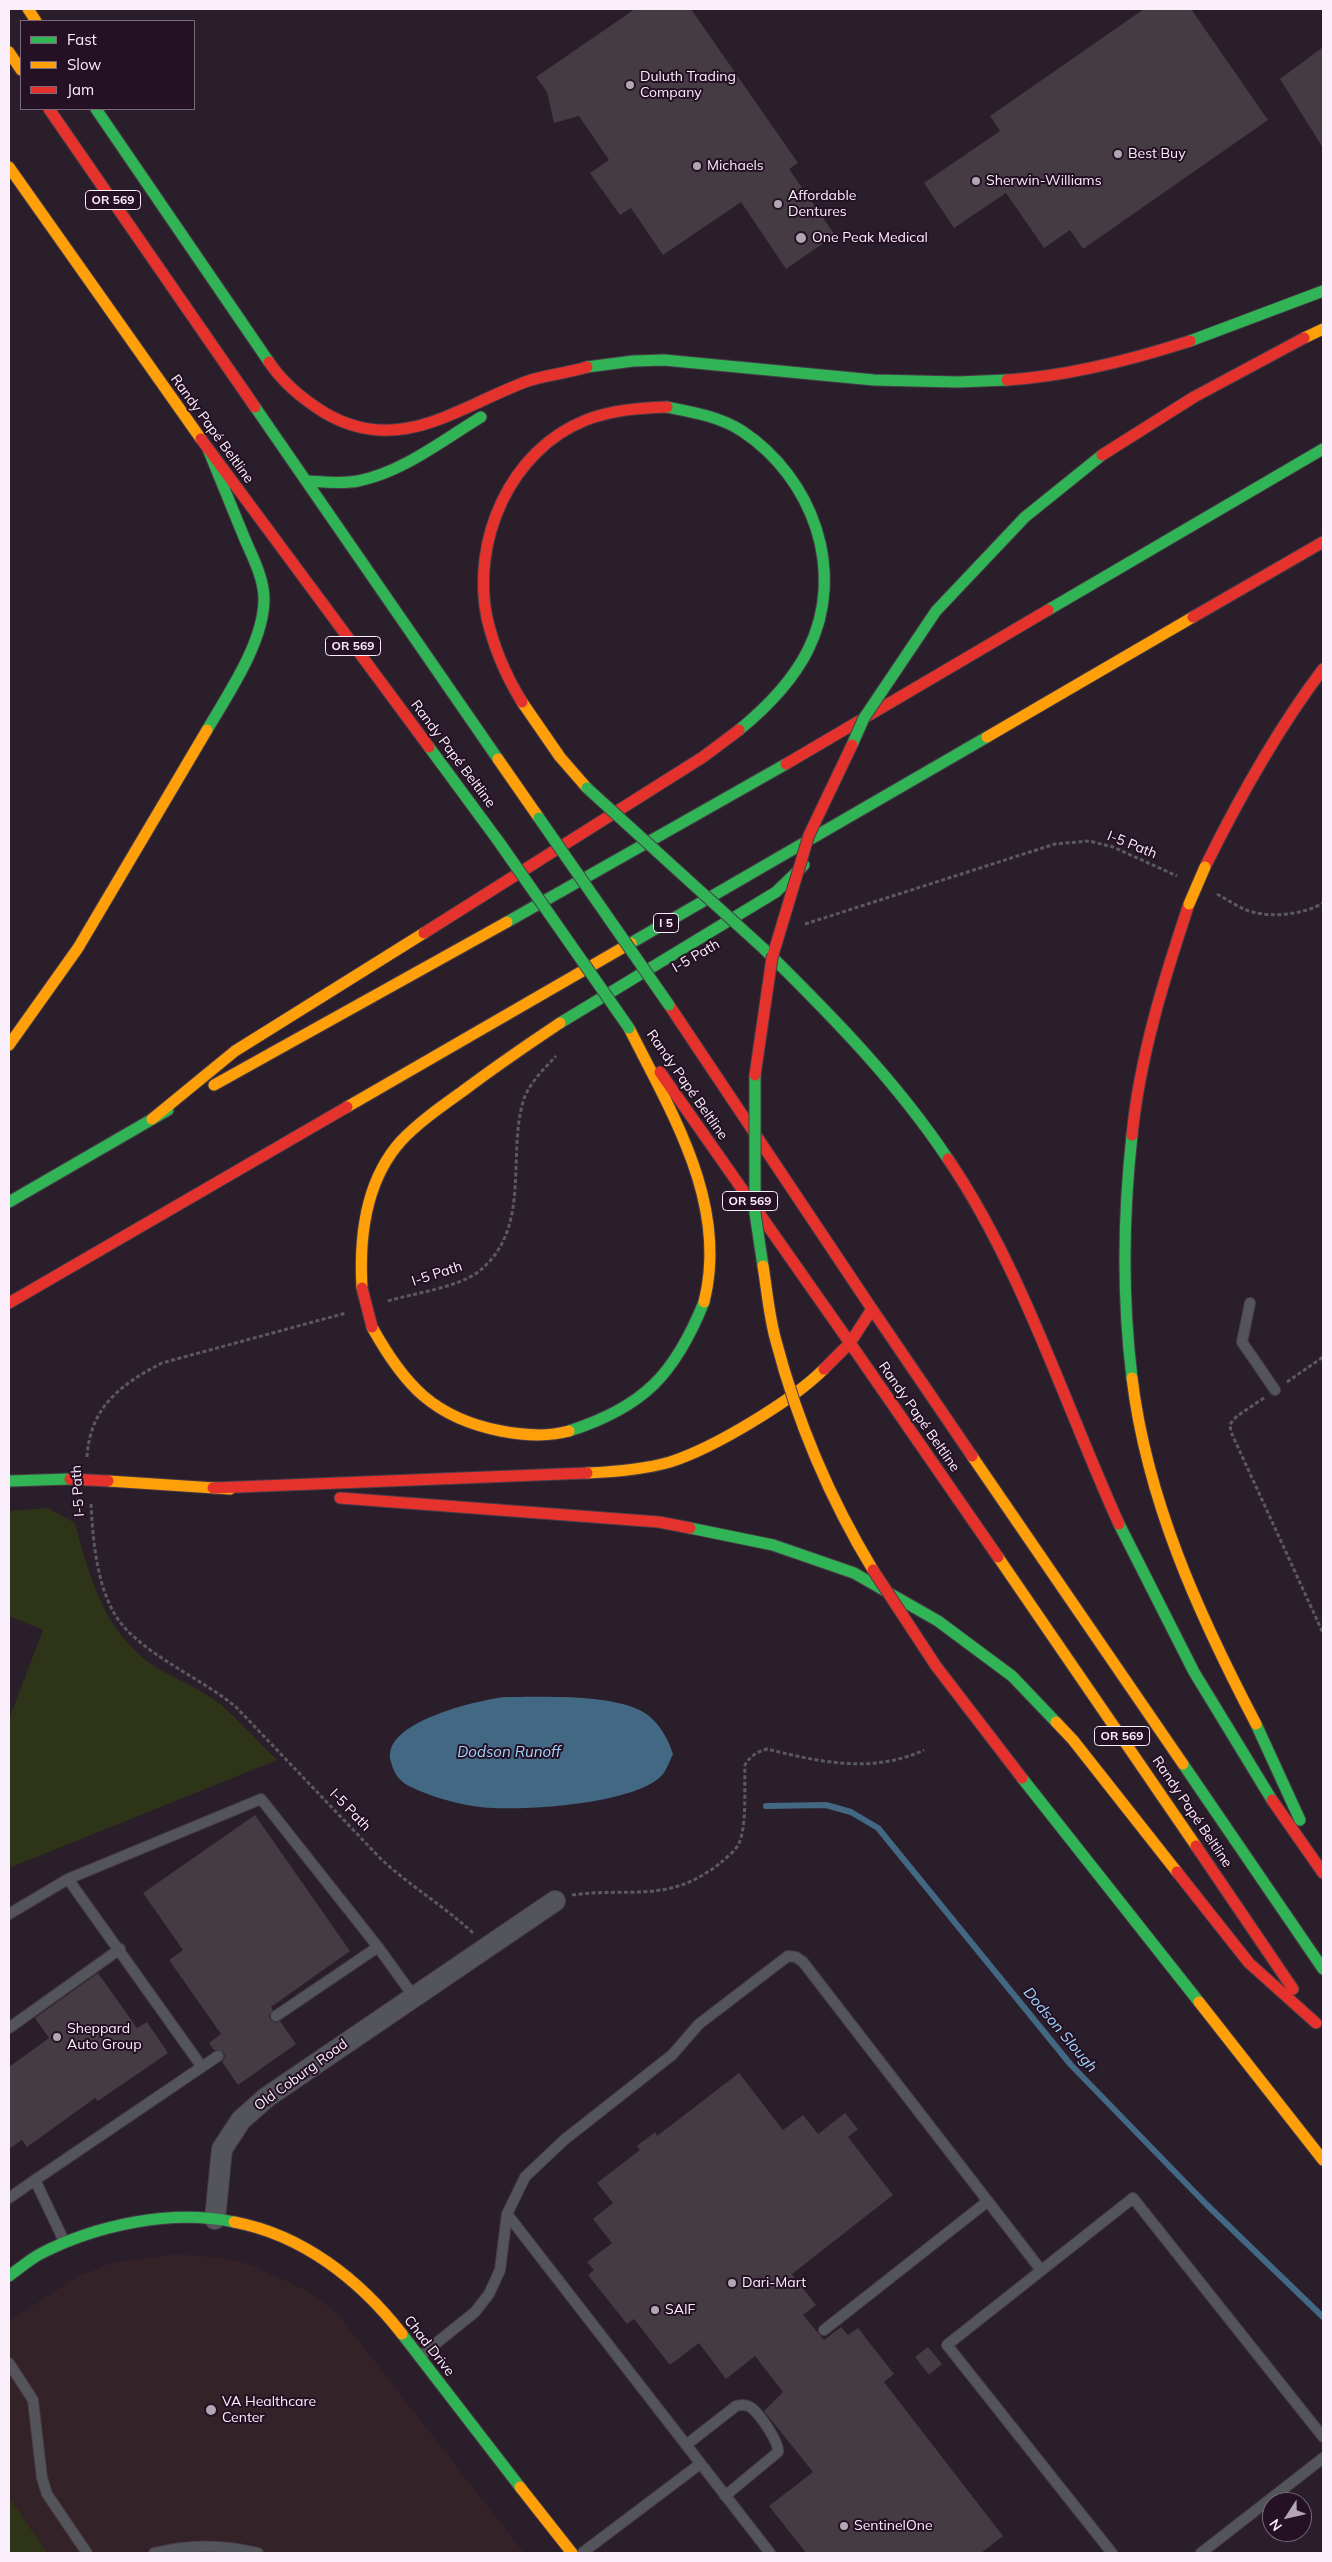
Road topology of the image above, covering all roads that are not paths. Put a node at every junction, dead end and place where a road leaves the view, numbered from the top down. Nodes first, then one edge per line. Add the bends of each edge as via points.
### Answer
1 (28, 9) edge
2 (35, 20) edge
3 (10, 53) edge
4 (20, 68) edge
5 (50, 110) edge
6 (97, 110) edge
7 (9, 167) edge
8 (1323, 291) edge
9 (1323, 329) edge
10 (557, 376) junction
11 (511, 401) dead end
12 (491, 411) dead end
13 (208, 449) junction
14 (1323, 449) edge
15 (308, 481) junction
16 (1323, 542) edge
17 (1323, 669) edge
18 (863, 809) junction
19 (830, 841) dead end
20 (816, 854) dead end
21 (629, 1028) junction
22 (9, 1045) edge
23 (152, 1119) junction
24 (9, 1202) edge
25 (9, 1303) edge
26 (1250, 1303) dead end
27 (872, 1309) junction
28 (850, 1343) junction
29 (1275, 1390) road end
30 (9, 1481) edge
31 (212, 1488) junction
32 (1323, 1872) edge
33 (68, 1879) junction
34 (555, 1901) road end
35 (9, 1914) edge
36 (378, 1947) junction
37 (120, 1949) junction
38 (1323, 1968) edge
39 (414, 1997) junction
40 (276, 2016) dead end
41 (1316, 2023) junction
42 (10, 2024) edge
43 (1323, 2033) edge
44 (218, 2056) dead end
45 (202, 2066) junction
46 (1323, 2160) edge
47 (35, 2180) junction
48 (9, 2198) edge
49 (988, 2201) junction
50 (507, 2214) junction
51 (215, 2219) junction
52 (65, 2244) junction
53 (1041, 2270) junction
54 (9, 2276) edge
55 (824, 2330) dead end
56 (419, 2357) junction
57 (9, 2363) edge
58 (1323, 2437) edge
59 (686, 2444) junction
60 (1323, 2458) edge
61 (700, 2464) junction
62 (726, 2496) junction
63 (87, 2553) edge
64 (154, 2553) edge
65 (258, 2553) edge
66 (572, 2553) edge
67 (582, 2553) edge
68 (770, 2553) edge
69 (1112, 2553) edge
70 (1201, 2553) edge

1 - 2 main road
3 - 4 main road
5 - 15 main road, Randy Papé Beltline / OR 569
6 - 10 main road via 275,372 294,391 339,421 371,430 398,430 433,421 530,380
7 - 13 main road, Randy Papé Beltline / OR 569
8 - 10 main road via 1166,349 1066,373 964,380 849,378 654,360 600,364
9 - 46 main road, bridge via 1186,401 1102,454 1025,516 948,597 881,688 860,723 828,788 791,881 765,986 752,1104 754,1214 766,1292 788,1386 819,1468 864,1558 939,1672
10 - 11 main road
12 - 15 main road via 365,480
13 - 21 main road, Randy Papé Beltline / OR 569, bridge via 498,842
13 - 22 main road via 258,570 264,598 261,622 241,670 137,849 83,938
14 - 23 main road via 686,822
15 - 27 main road, Randy Papé Beltline / OR 569, bridge via 669,1005
16 - 18 main road, I 5
17 - 32 main road, bridge via 1248,781 1189,904 1160,995 1133,1119 1127,1179 1124,1317 1134,1404 1168,1528 1210,1634 1266,1746
18 - 19 main road
18 - 25 main road, I 5
20 - 21 main road, bridge via 776,892 480,1078 398,1146 366,1205 359,1252 362,1288 372,1327 388,1356 407,1382 452,1418 502,1434 536,1437 571,1433 626,1409 671,1369 702,1311 711,1258 706,1205 684,1142
21 - 28 main road, Randy Papé Beltline / OR 569
23 - 24 main road
23 - 32 main road, bridge via 235,1051 719,746 782,691 808,651 820,618 825,569 823,550 805,498 785,466 748,434 713,417 674,408 618,410 580,423 530,459 505,493 493,520 482,577 491,638 505,674 535,727 587,788 764,949 870,1058 924,1124 974,1203 1011,1278 1128,1544 1174,1635 1252,1771
26 - 29 lane via 1242,1342
27 - 28 main road
27 - 38 main road, Randy Papé Beltline / OR 569
28 - 31 main road via 820,1374 770,1410 727,1436 670,1462 605,1472
28 - 41 main road, Randy Papé Beltline / OR 569
30 - 31 main road, bridge via 70,1479
31 - 41 main road via 659,1522 773,1545 854,1573 938,1621 1012,1676 1073,1740 1249,1963
33 - 35 lane
33 - 36 lane via 261,1799
33 - 37 lane
34 - 39 street, Old Coburg Road
36 - 39 lane
36 - 40 lane
37 - 42 lane
37 - 45 lane
39 - 51 street, Old Coburg Road via 267,2097 241,2120 222,2149
41 - 43 main road, Randy Papé Beltline / OR 569
44 - 45 lane
45 - 47 lane
47 - 48 lane
47 - 52 lane
49 - 50 lane via 803,1962 788,1956 699,2024 672,2055 538,2164 520,2186
49 - 53 lane
49 - 55 lane
50 - 56 lane via 500,2270 489,2294 475,2312
50 - 59 lane
51 - 52 main road via 115,2226
51 - 56 main road, Chad Drive via 257,2228 292,2242 325,2261 386,2314
52 - 54 main road via 39,2254
53 - 58 lane via 1133,2198
53 - 69 lane via 947,2344
56 - 66 main road, Chad Drive
57 - 63 lane via 34,2400 42,2478 47,2494
59 - 61 lane
59 - 62 lane via 742,2404 752,2409 776,2440 778,2452
60 - 70 lane
61 - 62 lane
61 - 67 lane
62 - 68 lane
64 - 65 lane via 197,2545

